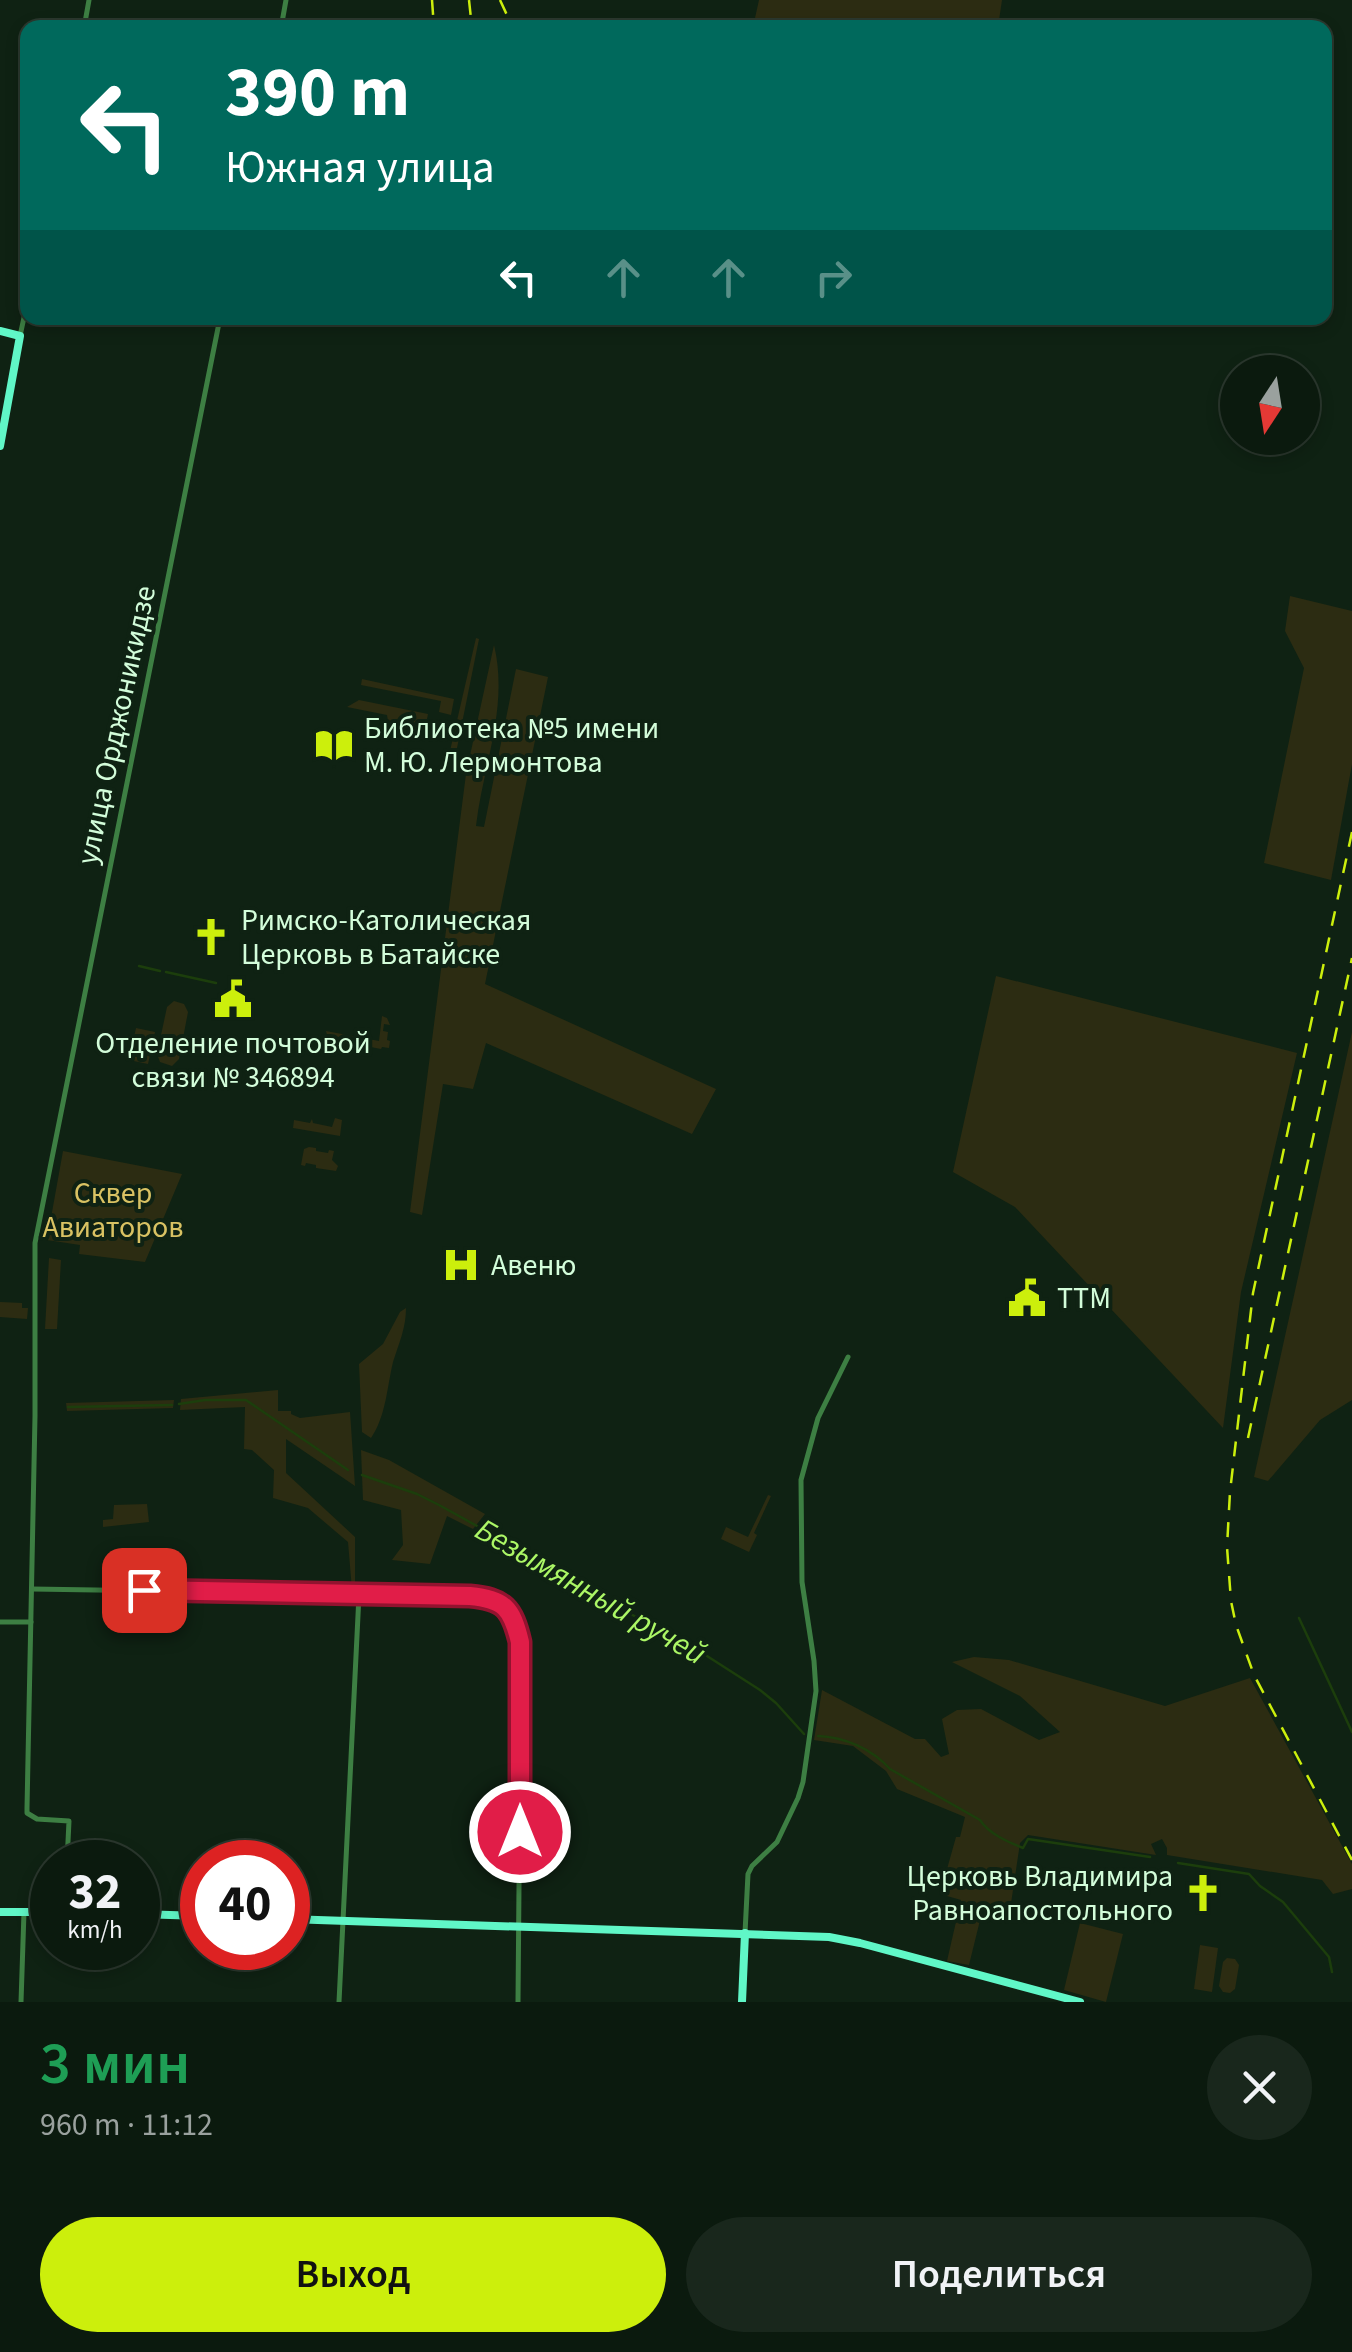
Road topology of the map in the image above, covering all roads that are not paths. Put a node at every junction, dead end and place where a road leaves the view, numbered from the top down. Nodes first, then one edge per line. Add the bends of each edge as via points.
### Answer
1 (22, 325) edge
2 (219, 325) edge
3 (0, 331) edge
4 (20, 336) junction
5 (0, 446) edge
6 (848, 1357) dead end
7 (32, 1589) junction
8 (359, 1595) junction
9 (0, 1622) edge
10 (31, 1622) junction
11 (69, 1840) edge
12 (0, 1912) edge
13 (24, 1912) junction
14 (30, 1912) edge
15 (310, 1919) edge
16 (344, 1920) junction
17 (519, 1927) junction
18 (745, 1933) junction
19 (21, 2002) edge
20 (339, 2002) edge
21 (518, 2002) edge
22 (742, 2002) edge
23 (1080, 2002) edge

1 - 4 street
2 - 7 street, улица Орджоникидзе via 34,1250
3 - 4 main road
4 - 5 main road
6 - 18 street via 818,1418 801,1480 802,1582 816,1691 804,1773 780,1837 748,1874
7 - 8 street
7 - 10 street, улица Орджоникидзе
8 - 16 street
8 - 17 street via 483,1597 508,1610 521,1656
9 - 10 street
10 - 11 street, улица Орджоникидзе via 27,1812 69,1822
12 - 13 main road
13 - 14 main road
13 - 19 street
15 - 16 main road
16 - 17 main road
16 - 20 street
17 - 18 main road
17 - 21 street
18 - 22 main road
18 - 23 main road via 851,1941

